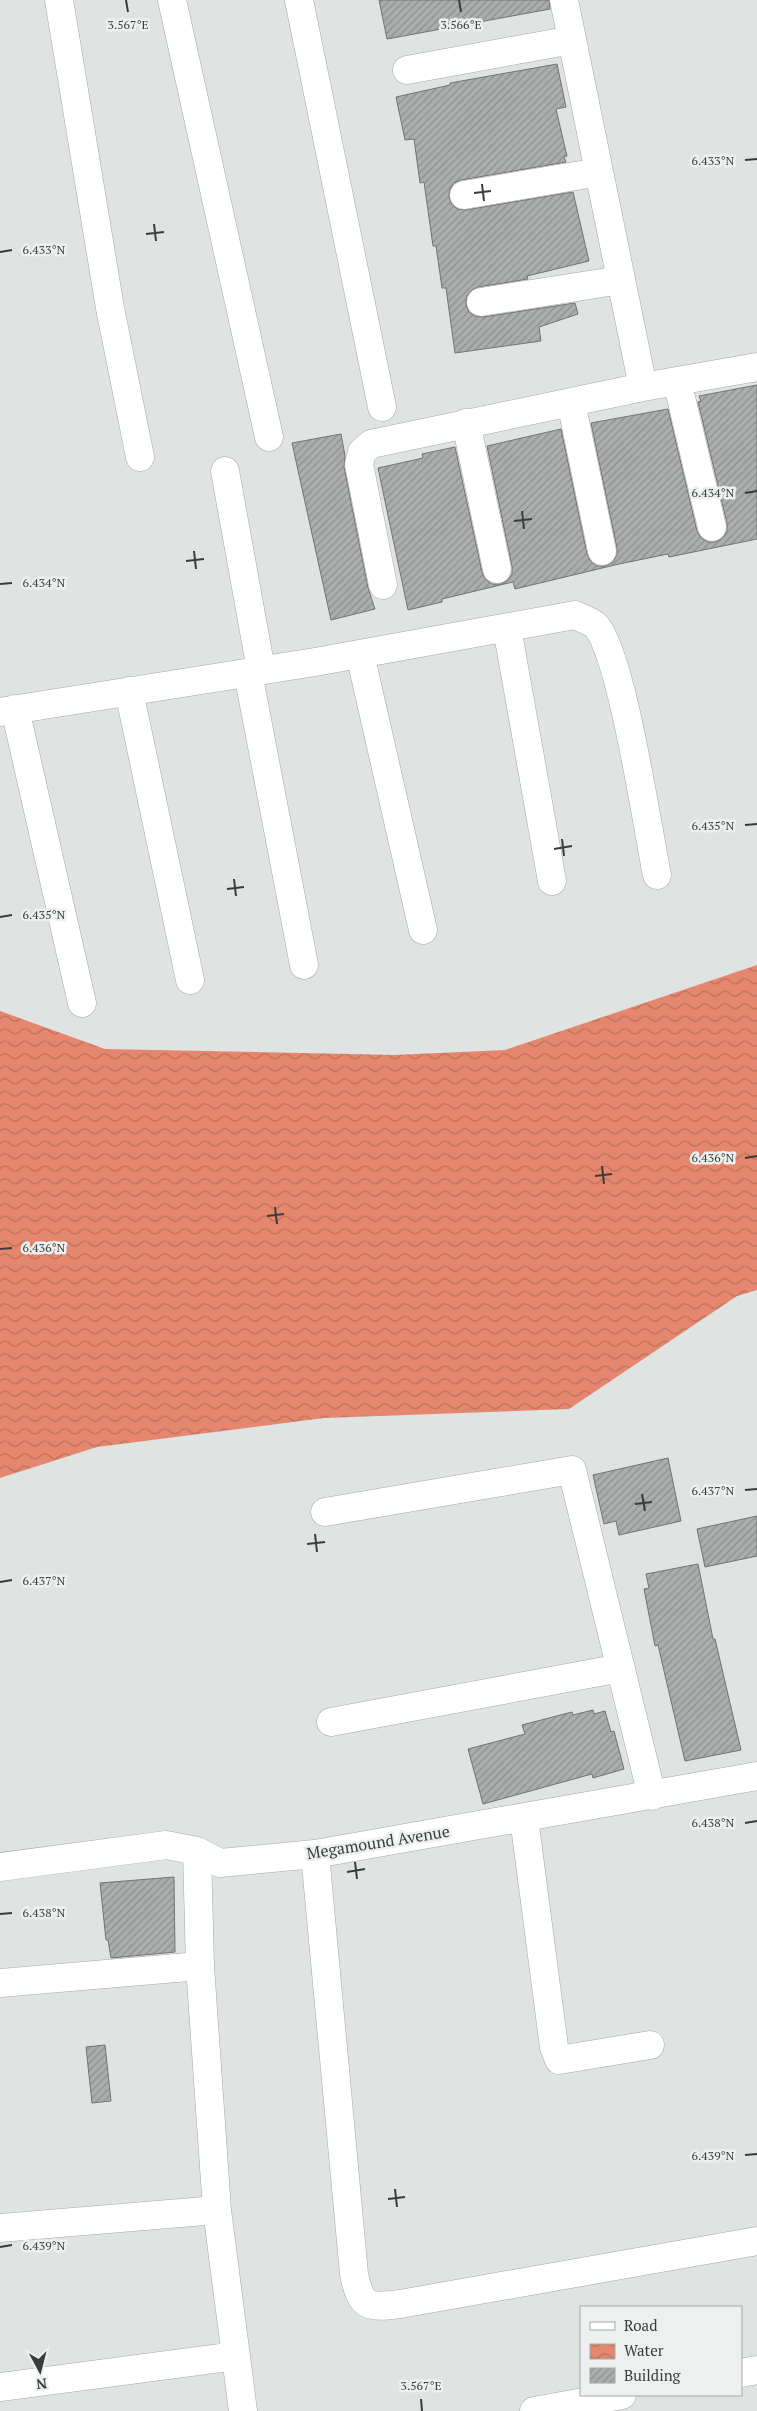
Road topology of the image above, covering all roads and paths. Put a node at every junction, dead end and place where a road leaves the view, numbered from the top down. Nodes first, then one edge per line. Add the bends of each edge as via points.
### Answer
1 (59, 0) edge
2 (172, 0) edge
3 (299, 0) edge
4 (564, 0) edge
5 (572, 40) junction
6 (407, 70) dead end
7 (599, 172) junction
8 (464, 195) dead end
9 (621, 280) junction
10 (481, 302) dead end
11 (757, 367) edge
12 (677, 381) junction
13 (643, 387) junction
14 (571, 402) junction
15 (382, 406) dead end
16 (466, 423) junction
17 (270, 437) dead end
18 (140, 457) dead end
19 (225, 471) dead end
20 (712, 527) dead end
21 (602, 552) dead end
22 (497, 569) dead end
23 (383, 585) dead end
24 (507, 628) junction
25 (360, 654) junction
26 (254, 672) junction
27 (129, 691) junction
28 (8, 710) edge
29 (657, 875) dead end
30 (552, 881) dead end
31 (422, 930) dead end
32 (304, 965) dead end
33 (190, 980) dead end
34 (82, 1003) dead end
35 (325, 1512) dead end
36 (620, 1668) junction
37 (332, 1722) dead end
38 (757, 1776) edge
39 (652, 1796) junction
40 (524, 1818) junction
41 (197, 1851) junction
42 (315, 1854) junction
43 (0, 1866) edge
44 (200, 1966) junction
45 (0, 1983) edge
46 (650, 2045) dead end
47 (218, 2210) junction
48 (0, 2228) edge
49 (757, 2241) edge
50 (236, 2356) junction
51 (757, 2370) edge
52 (742, 2373) edge
53 (0, 2387) edge
54 (616, 2396) edge
55 (243, 2411) edge
56 (534, 2411) edge

1 - 18 street via 110,308
2 - 17 street
3 - 15 street
4 - 5 street
5 - 6 street
5 - 7 street
7 - 8 street
7 - 9 street
9 - 10 street
9 - 13 street
11 - 12 street
12 - 13 street
12 - 20 street
13 - 14 street
14 - 16 street
14 - 21 street
16 - 22 street
16 - 23 street via 371,444 362,452 359,464
19 - 26 street
24 - 25 street
24 - 29 street via 575,615 596,626 608,647 620,689
24 - 30 street
25 - 26 street
25 - 31 street
26 - 27 street
26 - 32 street
27 - 28 street
27 - 33 street
28 - 34 street
35 - 36 street via 572,1470
36 - 37 street
36 - 39 street
38 - 39 street, Megamound Avenue
39 - 40 street, Megamound Avenue
40 - 42 street, Megamound Avenue
40 - 46 street via 554,2047 559,2060
41 - 42 street, Megamound Avenue via 220,1863
41 - 43 street, Megamound Avenue via 166,1845
41 - 44 street
42 - 49 street via 354,2274 362,2300 377,2307 400,2304
44 - 45 street
44 - 47 street
47 - 48 street
47 - 50 street
50 - 53 street
50 - 55 street
51 - 52 street
54 - 56 street

